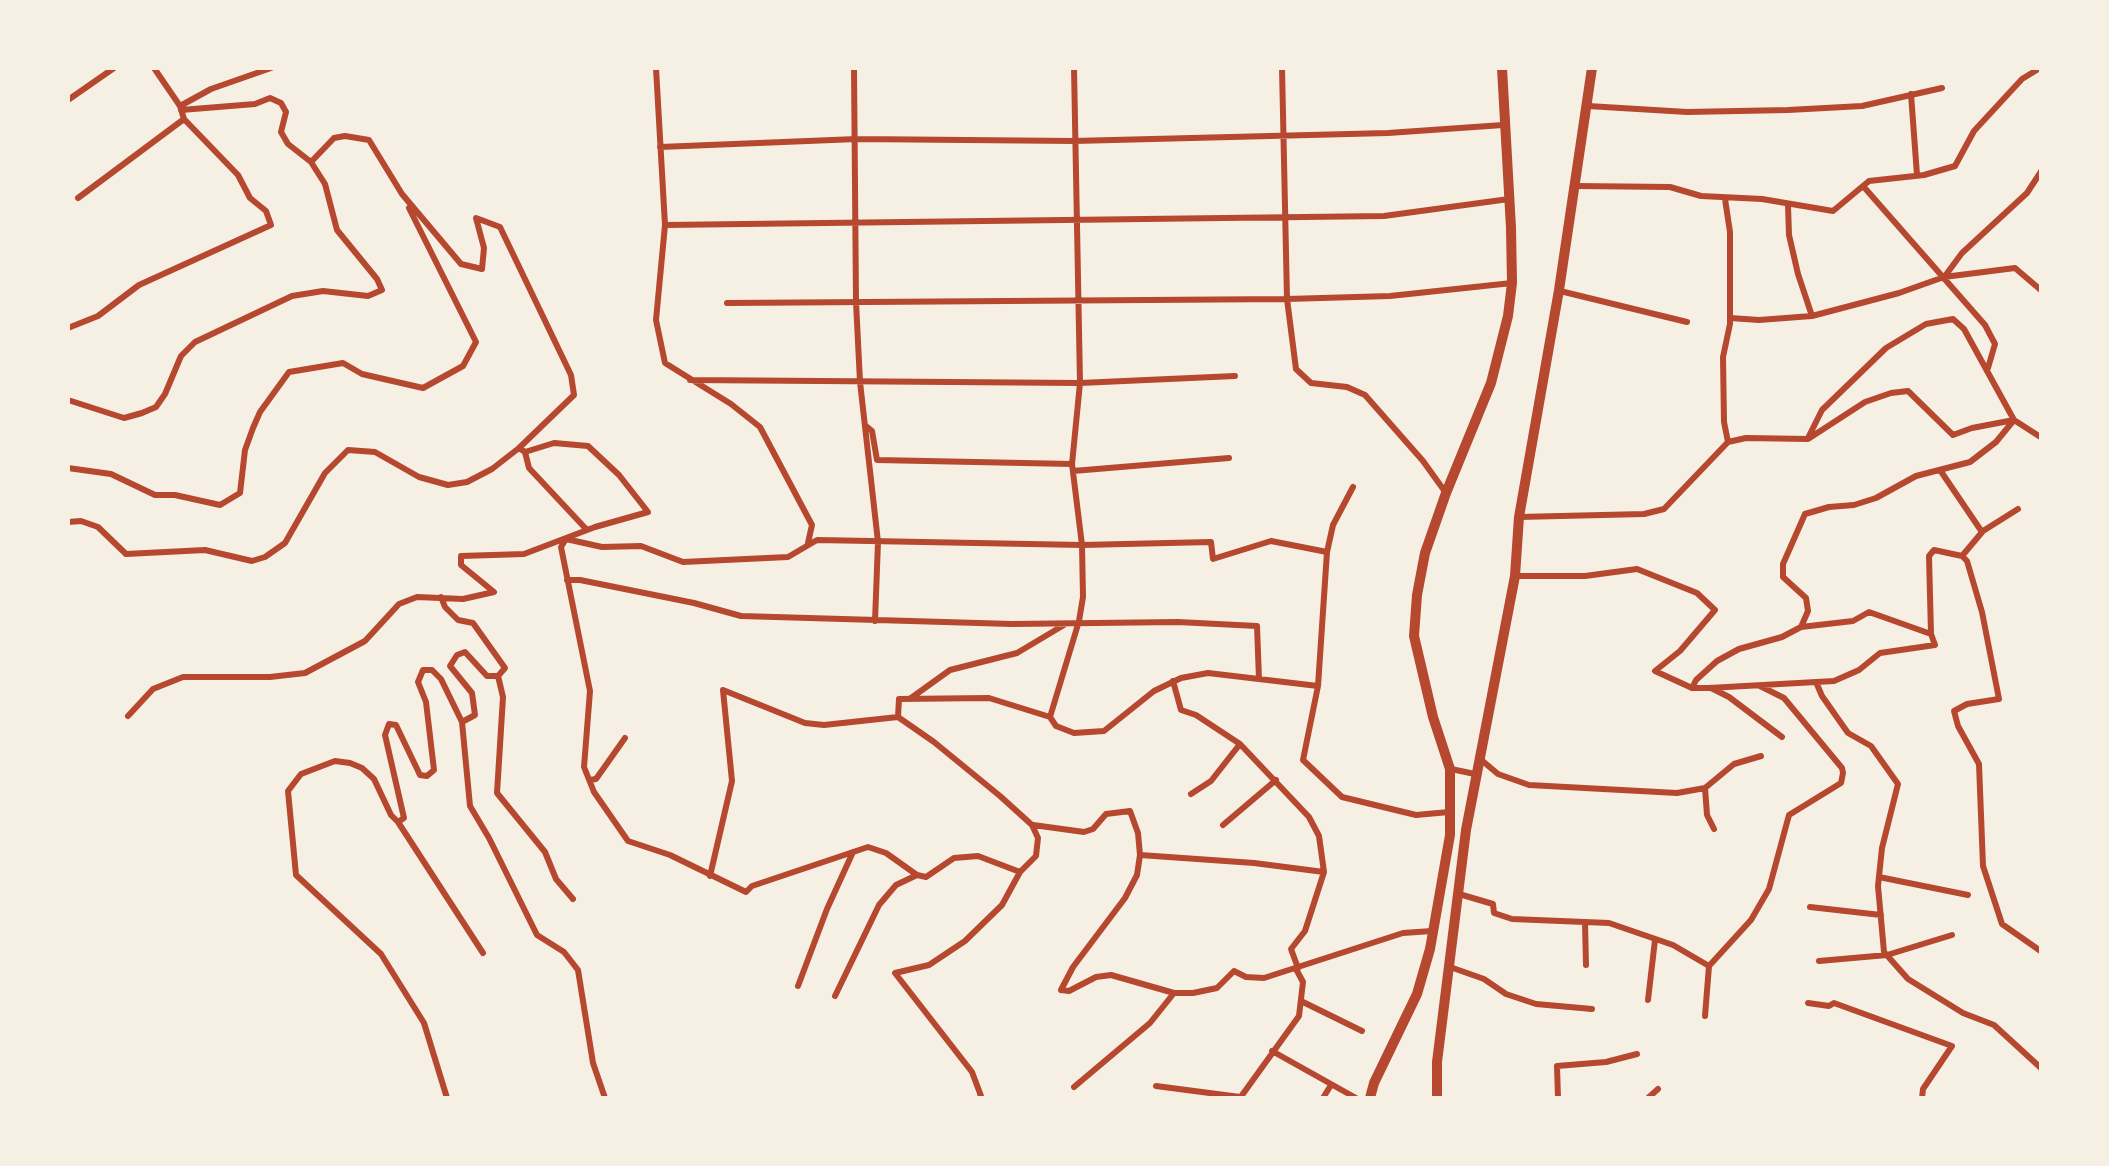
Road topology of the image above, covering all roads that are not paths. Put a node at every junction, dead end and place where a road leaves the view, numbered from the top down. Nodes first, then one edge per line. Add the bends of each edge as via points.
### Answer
1 (114, 68) edge
2 (154, 68) edge
3 (271, 68) edge
4 (656, 68) edge
5 (854, 68) edge
6 (1074, 68) edge
7 (1282, 68) edge
8 (1502, 68) edge
9 (1592, 68) edge
10 (2040, 68) edge
11 (1942, 88) dead end
12 (1911, 94) junction
13 (68, 100) edge
14 (1588, 106) junction
15 (180, 108) junction
16 (184, 119) junction
17 (1503, 125) junction
18 (1283, 136) junction
19 (857, 140) junction
20 (1074, 141) junction
21 (660, 147) junction
22 (311, 162) junction
23 (2040, 173) edge
24 (1917, 175) junction
25 (1575, 186) junction
26 (1863, 186) junction
27 (402, 194) junction
28 (78, 198) dead end
29 (1508, 199) junction
30 (1725, 199) junction
31 (1788, 205) junction
32 (1285, 218) junction
33 (1076, 220) junction
34 (858, 221) junction
35 (664, 225) junction
36 (1944, 277) junction
37 (1512, 284) junction
38 (1559, 290) junction
39 (2042, 291) edge
40 (1287, 299) junction
41 (1076, 300) junction
42 (856, 302) junction
43 (727, 304) dead end
44 (1812, 316) junction
45 (1730, 318) junction
46 (1687, 322) dead end
47 (68, 328) edge
48 (1988, 370) junction
49 (1235, 376) dead end
50 (690, 380) junction
51 (860, 382) junction
52 (1080, 383) junction
53 (68, 400) edge
54 (2014, 420) junction
55 (865, 426) junction
56 (2042, 438) edge
57 (1808, 439) junction
58 (1728, 442) junction
59 (522, 450) junction
60 (1229, 458) dead end
61 (68, 468) edge
62 (1072, 468) junction
63 (1940, 469) junction
64 (1353, 488) dead end
65 (1446, 493) junction
66 (2018, 508) dead end
67 (1520, 517) junction
68 (68, 522) edge
69 (587, 530) junction
70 (1982, 532) junction
71 (566, 539) junction
72 (878, 542) junction
73 (808, 544) junction
74 (1082, 545) junction
75 (1327, 552) junction
76 (1962, 556) junction
77 (1515, 576) junction
78 (567, 580) junction
79 (441, 597) junction
80 (876, 621) junction
81 (1079, 621) junction
82 (1066, 624) junction
83 (1801, 627) junction
84 (1931, 634) junction
85 (498, 676) junction
86 (1259, 679) junction
87 (1174, 681) junction
88 (1816, 681) junction
89 (1759, 685) junction
90 (1318, 686) junction
91 (1692, 688) junction
92 (1709, 688) junction
93 (910, 699) junction
94 (128, 716) dead end
95 (1050, 717) junction
96 (898, 718) junction
97 (462, 722) junction
98 (626, 738) dead end
99 (1782, 738) dead end
100 (1240, 744) junction
101 (1761, 756) dead end
102 (1478, 757) junction
103 (1450, 769) junction
104 (1475, 774) junction
105 (590, 780) junction
106 (1276, 780) junction
107 (1705, 788) junction
108 (1191, 794) dead end
109 (1450, 812) junction
110 (398, 822) junction
111 (1032, 825) junction
112 (1224, 825) dead end
113 (1714, 829) dead end
114 (854, 851) junction
115 (1140, 855) junction
116 (1020, 872) junction
117 (1324, 872) junction
118 (710, 876) junction
119 (917, 876) junction
120 (1879, 877) junction
121 (1458, 894) junction
122 (1968, 896) dead end
123 (573, 899) dead end
124 (1810, 908) dead end
125 (1882, 916) junction
126 (1585, 922) junction
127 (1433, 931) junction
128 (1952, 935) dead end
129 (1654, 940) junction
130 (2042, 952) edge
131 (482, 953) dead end
132 (1887, 955) junction
133 (1819, 960) dead end
134 (1586, 965) dead end
135 (1709, 966) junction
136 (1450, 967) junction
137 (1296, 968) junction
138 (798, 986) dead end
139 (1174, 993) junction
140 (835, 996) dead end
141 (1648, 1000) dead end
142 (1301, 1001) junction
143 (1808, 1003) dead end
144 (1592, 1009) dead end
145 (1706, 1016) dead end
146 (1362, 1031) dead end
147 (1272, 1051) junction
148 (1638, 1054) dead end
149 (2042, 1069) edge
150 (1330, 1085) junction
151 (1156, 1086) dead end
152 (1074, 1087) dead end
153 (1658, 1090) dead end
154 (447, 1098) edge
155 (605, 1098) edge
156 (981, 1098) edge
157 (1240, 1098) edge
158 (1323, 1098) edge
159 (1356, 1098) edge
160 (1370, 1098) edge
161 (1437, 1098) edge
162 (1558, 1098) edge
163 (1648, 1098) edge
164 (1922, 1098) edge

1 - 13 street
2 - 15 street
3 - 15 street
4 - 21 street
5 - 19 street
6 - 20 street
7 - 18 street
8 - 17 highway
9 - 14 highway
10 - 24 street via 1974,131 1955,166
11 - 12 street
12 - 14 street via 1862,106 1788,110
12 - 24 street
14 - 25 highway
15 - 16 street
15 - 22 street via 270,98 286,112 281,132 288,144
16 - 28 street
16 - 47 street via 238,175 271,225 139,285 98,316
17 - 18 street
17 - 29 highway
18 - 20 street
18 - 32 street
19 - 20 street
19 - 21 street
19 - 34 street
20 - 33 street
21 - 35 street
22 - 27 street via 334,138 369,140
22 - 53 street via 325,184 337,230 382,290 368,296 292,296 195,342 181,356 165,394 142,413 124,418
23 - 36 street
24 - 26 street
25 - 30 street via 1652,186
25 - 38 highway
26 - 31 street via 1833,211
26 - 36 street
27 - 59 street via 461,264 482,269 476,218 500,228 571,375 574,395
27 - 61 street via 476,342 463,366 423,388 343,363 289,372 253,428 240,493 220,505 155,495 111,474
29 - 32 street via 1384,216
29 - 37 highway
30 - 31 street
30 - 45 street
31 - 44 street via 1789,235
32 - 33 street
32 - 40 street
33 - 34 street
33 - 41 street
34 - 35 street
34 - 42 street
35 - 50 street via 660,344 664,363
36 - 39 street via 2016,268
36 - 44 street
36 - 48 street via 1995,344
37 - 40 street
37 - 65 highway via 1491,384
38 - 46 street
38 - 67 highway
40 - 41 street
40 - 65 street via 1296,370 1311,383 1365,395
41 - 42 street
41 - 52 street
42 - 43 street
42 - 51 street
44 - 45 street
45 - 58 street via 1723,357
48 - 54 street
48 - 57 street via 1953,319 1926,324 1860,372 1822,410
49 - 52 street
50 - 51 street
50 - 73 street via 760,427 812,525
51 - 52 street
51 - 55 street
52 - 62 street
54 - 56 street
54 - 57 street via 1953,435 1908,391 1865,402
54 - 63 street via 1984,453
55 - 62 street via 877,460
55 - 72 street
57 - 58 street
58 - 67 street via 1664,509
59 - 68 street via 467,482 448,485 374,452 348,450 325,473 285,543 252,561 205,550 126,554 98,527
59 - 69 street via 529,468
59 - 69 street via 554,443 588,446 648,512
60 - 62 street
62 - 74 street
63 - 70 street
63 - 83 street via 1876,498 1805,514 1783,564 1783,577 1806,598
64 - 75 street
65 - 103 highway via 1422,567 1414,636
66 - 70 street
67 - 77 highway
69 - 71 street
70 - 76 street
71 - 73 street via 602,548 641,546 683,562 788,557
71 - 78 street via 561,547
71 - 79 street via 524,554 462,556 462,565 494,592
72 - 73 street
72 - 74 street
72 - 80 street
74 - 75 street via 1211,542 1213,559 1271,541
74 - 81 street
75 - 90 street
76 - 84 street via 1934,550 1929,556
76 - 130 street via 1982,612 1999,699 1954,710 1980,764 1983,866 2002,924
77 - 91 street via 1637,569 1707,600 1715,610 1655,672
77 - 102 highway
78 - 80 street via 741,616
78 - 105 street via 590,691 584,767
79 - 85 street via 458,620 473,622 505,668
79 - 94 street via 400,604 365,641 305,673 183,677 153,689
80 - 82 street
81 - 82 street
81 - 86 street via 1256,626
81 - 95 street
82 - 93 street via 1017,653 950,670
83 - 84 street via 1853,621 1869,612
83 - 91 street via 1716,661
84 - 88 street via 1935,644 1880,653 1834,682
85 - 97 street via 487,676 465,652 456,655 450,666 472,694 475,714
85 - 123 street via 498,793
86 - 87 street via 1208,674
86 - 90 street
87 - 95 street via 1104,731 1074,734
87 - 100 street via 1180,710
88 - 89 street
88 - 120 street via 1848,733 1871,746 1898,784
89 - 92 street
89 - 135 street via 1801,717 1842,768 1841,783 1790,815 1770,888
90 - 109 street via 1303,760 1342,797 1416,815
91 - 92 street
92 - 99 street
93 - 95 street via 989,698
93 - 96 street via 899,699
96 - 111 street
96 - 118 street via 805,723 723,690 732,780
97 - 110 street via 441,679 423,670 418,682 434,770 420,776 396,725 389,724 390,765 404,807
97 - 155 street via 470,806 537,934 578,970 592,1063
98 - 105 street
100 - 106 street
100 - 108 street
101 - 107 street via 1734,764
102 - 104 highway
102 - 107 street via 1498,774 1529,785
103 - 104 street
103 - 109 highway
104 - 121 highway
105 - 118 street via 628,841
106 - 112 street
106 - 117 street via 1318,836
107 - 113 street
109 - 127 highway
110 - 131 street
110 - 154 street via 374,779 350,763 335,761 301,774 288,791 296,875 381,954 424,1023
111 - 115 street via 1084,832 1106,814 1130,811
111 - 116 street via 1036,856
114 - 118 street via 746,892
114 - 119 street via 886,853
114 - 138 street
115 - 117 street
115 - 139 street via 1125,898 1072,966 1062,990 1110,976
116 - 119 street via 978,856 954,858
116 - 156 street via 1002,905 965,941 929,965 895,973 972,1072
117 - 137 street via 1305,931 1291,949
119 - 140 street via 896,885 879,905
120 - 122 street
120 - 125 street
121 - 126 street via 1494,904 1494,913 1504,918
121 - 136 highway
124 - 125 street
125 - 132 street
126 - 129 street via 1609,922
126 - 134 street
127 - 137 street via 1402,934
127 - 160 highway via 1417,994
128 - 132 street
129 - 135 street
129 - 141 street
132 - 133 street
132 - 149 street via 1935,998 1994,1025
135 - 145 street
136 - 144 street via 1536,1004
136 - 161 highway
137 - 139 street via 1264,978 1234,971 1217,988
137 - 142 street
139 - 152 street via 1150,1023
142 - 146 street
142 - 147 street via 1299,1016
143 - 164 street via 1834,1002 1952,1046
147 - 150 street
147 - 157 street
148 - 162 street via 1556,1066
150 - 158 street
150 - 159 street
151 - 157 street
153 - 163 street

